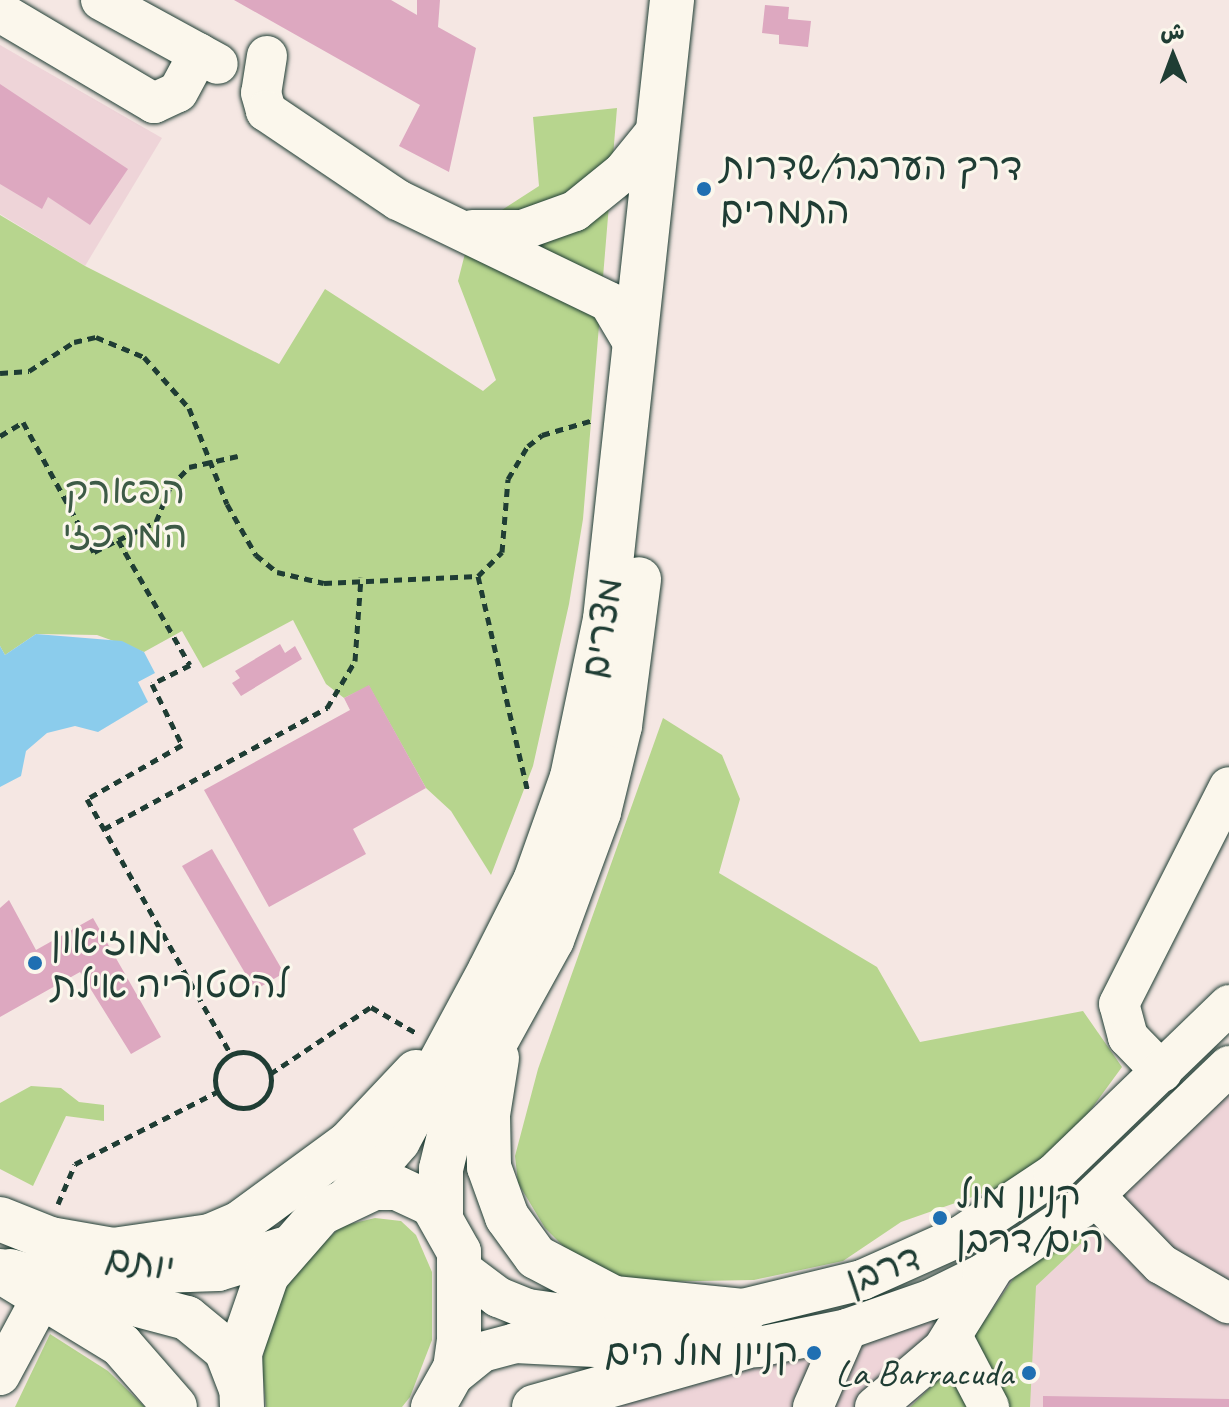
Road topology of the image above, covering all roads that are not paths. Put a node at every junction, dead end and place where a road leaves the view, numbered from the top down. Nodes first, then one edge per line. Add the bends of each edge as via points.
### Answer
1 (101, 0) edge
2 (672, 0) edge
3 (701, 0) edge
4 (0, 12) edge
5 (267, 56) dead end
6 (658, 129) junction
7 (460, 229) junction
8 (635, 346) junction
9 (1229, 787) edge
10 (490, 970) junction
11 (532, 980) junction
12 (1229, 1005) edge
13 (1229, 1066) edge
14 (1162, 1072) junction
15 (1095, 1196) junction
16 (349, 1198) junction
17 (441, 1214) junction
18 (0, 1219) edge
19 (50, 1239) junction
20 (284, 1249) junction
21 (994, 1267) junction
22 (0, 1270) edge
23 (462, 1270) junction
24 (43, 1295) junction
25 (1228, 1303) edge
26 (861, 1325) junction
27 (744, 1330) junction
28 (960, 1350) junction
29 (0, 1375) edge
30 (441, 1393) edge
31 (241, 1396) edge
32 (890, 1396) edge
33 (795, 1406) edge
34 (175, 1407) edge
35 (534, 1407) edge
36 (954, 1407) edge
37 (989, 1407) edge

1 - 4 street via 209,59 178,92 154,103
2 - 6 main road, מצרים
3 - 11 main road, מצרים via 620,726 585,856
5 - 7 street via 261,93 266,111 398,200
6 - 7 street via 623,172 575,211 522,230
6 - 8 main road, מצרים
7 - 8 street via 609,302
8 - 10 main road, מצרים via 606,606 585,725 555,830
9 - 14 street via 1119,1004 1128,1037
10 - 16 main road, מצרים via 398,1141
10 - 19 main road via 437,1044 348,1144 240,1223 210,1236 113,1250
11 - 17 main road, מצרים via 453,1119 441,1169
11 - 27 main road via 505,1033 490,1088 489,1167 507,1217 536,1257 584,1287
12 - 14 street, דרבן
13 - 15 street, דרבן
14 - 27 street, דרבן via 1060,1169 961,1236
15 - 21 street, דרבן
15 - 25 street via 1161,1264
16 - 17 main road via 374,1188 397,1188
16 - 20 main road via 321,1213
17 - 23 main road
18 - 19 main road, יותם
19 - 20 main road, יותם via 160,1271 218,1269
20 - 31 main road via 249,1313
21 - 26 street, דרבן
21 - 28 street
22 - 24 main road
22 - 31 main road, יותם via 157,1305 187,1318 226,1350
23 - 27 street, דרבן via 498,1297 552,1315
23 - 30 main road via 462,1320
24 - 29 street
24 - 34 main road via 121,1345
26 - 27 street, דרבן
26 - 32 street via 908,1341
26 - 33 street
27 - 30 street, דרבן via 655,1351 515,1343 482,1352
27 - 35 main road
28 - 32 street
28 - 36 street
28 - 37 street

